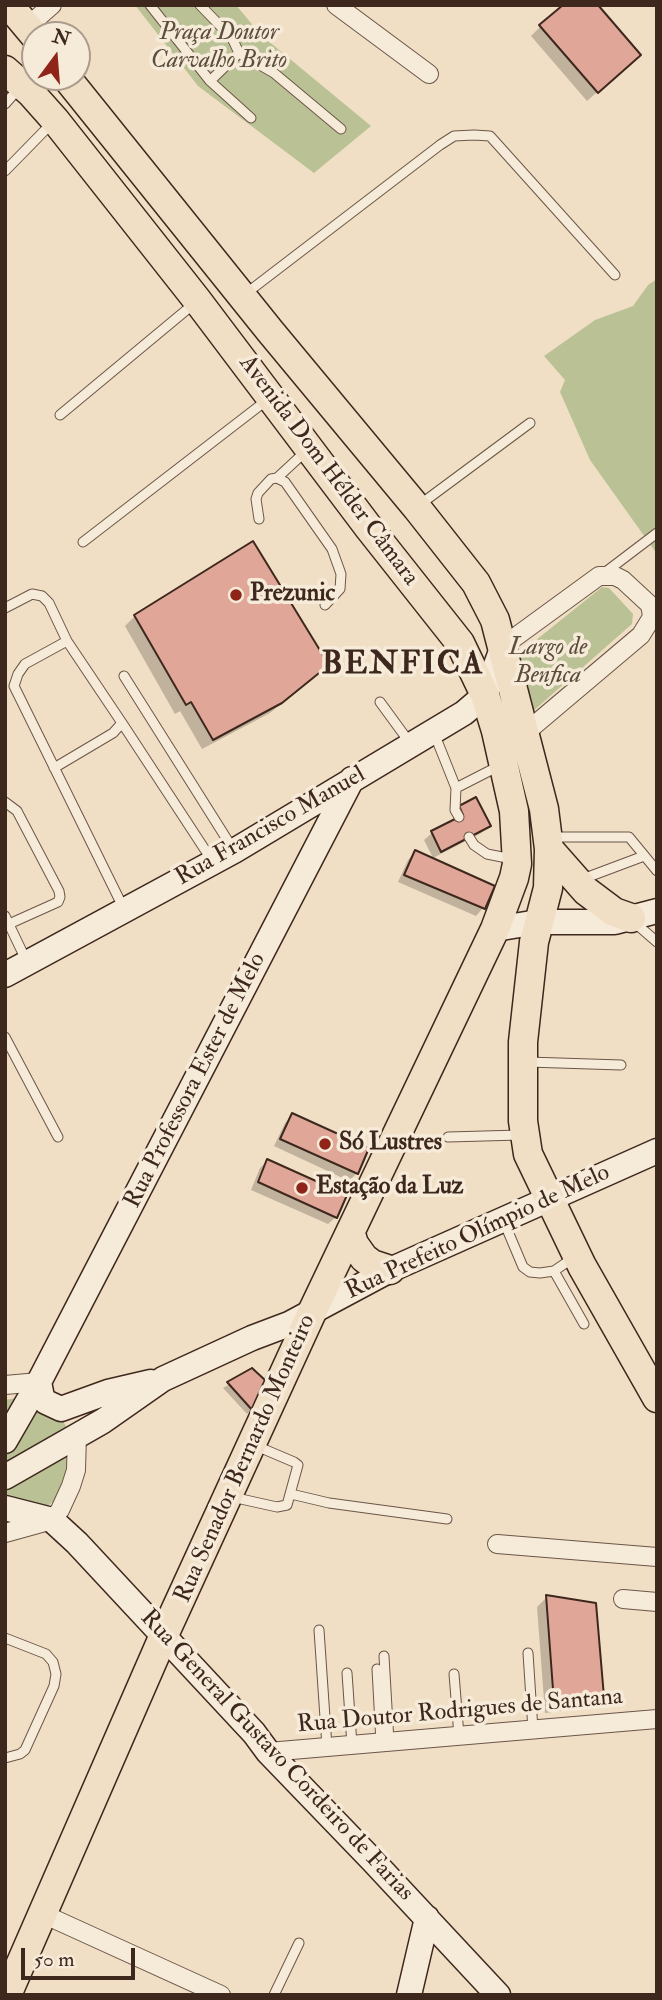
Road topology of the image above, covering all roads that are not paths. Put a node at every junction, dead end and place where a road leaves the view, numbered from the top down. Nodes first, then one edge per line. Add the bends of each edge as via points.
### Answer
1 (9, 5) edge
2 (52, 5) edge
3 (150, 5) edge
4 (200, 5) edge
5 (336, 5) edge
6 (23, 21) edge
7 (39, 21) edge
8 (239, 53) junction
9 (429, 74) dead end
10 (211, 81) junction
11 (11, 87) edge
12 (77, 91) edge
13 (251, 118) dead end
14 (55, 120) junction
15 (341, 130) dead end
16 (5, 171) edge
17 (615, 275) dead end
18 (242, 296) junction
19 (197, 300) junction
20 (271, 397) junction
21 (60, 415) dead end
22 (530, 423) dead end
23 (309, 449) junction
24 (277, 478) junction
25 (417, 508) junction
26 (259, 519) dead end
27 (657, 533) edge
28 (83, 541) dead end
29 (599, 576) junction
30 (325, 605) dead end
31 (5, 608) edge
32 (654, 615) edge
33 (67, 641) junction
34 (503, 646) junction
35 (124, 676) dead end
36 (485, 695) junction
37 (380, 702) dead end
38 (122, 723) junction
39 (433, 731) junction
40 (525, 733) junction
41 (411, 744) junction
42 (503, 764) junction
43 (54, 768) junction
44 (352, 779) junction
45 (456, 788) junction
46 (5, 802) edge
47 (459, 817) dead end
48 (469, 837) dead end
49 (548, 843) junction
50 (224, 856) junction
51 (644, 856) junction
52 (517, 860) junction
53 (657, 871) edge
54 (576, 881) junction
55 (124, 910) junction
56 (644, 915) edge
57 (7, 920) edge
58 (538, 922) junction
59 (495, 929) junction
60 (657, 942) edge
61 (28, 963) junction
62 (5, 975) edge
63 (5, 1037) edge
64 (523, 1062) junction
65 (621, 1065) dead end
66 (525, 1135) junction
67 (58, 1137) dead end
68 (448, 1137) dead end
69 (657, 1151) edge
70 (549, 1199) junction
71 (503, 1220) junction
72 (351, 1234) junction
73 (566, 1263) junction
74 (390, 1270) junction
75 (313, 1310) junction
76 (584, 1324) dead end
77 (163, 1379) junction
78 (39, 1382) junction
79 (5, 1385) edge
80 (657, 1398) edge
81 (77, 1435) junction
82 (5, 1441) edge
83 (252, 1444) junction
84 (5, 1477) edge
85 (290, 1494) junction
86 (229, 1496) junction
87 (5, 1508) edge
88 (447, 1519) dead end
89 (52, 1520) junction
90 (5, 1533) edge
91 (497, 1544) dead end
92 (657, 1557) edge
93 (623, 1599) dead end
94 (657, 1602) edge
95 (320, 1630) dead end
96 (164, 1636) junction
97 (5, 1638) edge
98 (528, 1653) dead end
99 (384, 1656) dead end
100 (377, 1669) dead end
101 (347, 1673) dead end
102 (454, 1674) dead end
103 (657, 1720) edge
104 (533, 1730) junction
105 (460, 1736) junction
106 (385, 1742) junction
107 (352, 1745) junction
108 (327, 1747) junction
109 (268, 1752) junction
110 (5, 1758) edge
111 (43, 1914) junction
112 (427, 1918) junction
113 (299, 1942) dead end
114 (7, 1995) edge
115 (221, 1995) edge
116 (274, 1995) edge
117 (409, 1995) edge
118 (498, 1995) edge

1 - 6 main road
2 - 7 street
3 - 10 lane
4 - 8 lane via 232,38
5 - 9 street
8 - 10 lane
8 - 15 lane via 274,73
10 - 13 lane
11 - 14 main road, Avenida Dom Hélder Câmara
12 - 18 main road, Avenida Dom Hélder Câmara
14 - 16 lane
14 - 19 main road, Avenida Dom Hélder Câmara
17 - 18 lane via 490,136 454,136
18 - 25 main road, Avenida Dom Hélder Câmara
19 - 20 main road, Avenida Dom Hélder Câmara
19 - 21 lane
20 - 23 main road, Avenida Dom Hélder Câmara
20 - 28 lane
22 - 25 lane
23 - 24 lane
23 - 36 main road, Avenida Dom Hélder Câmara via 460,643
24 - 26 lane via 258,493
24 - 30 lane via 285,482 332,549 341,574 340,589
25 - 34 main road, Avenida Dom Hélder Câmara via 476,583
27 - 29 lane
29 - 32 street via 623,580 650,605
29 - 34 street
31 - 33 lane via 32,594 42,596
32 - 40 street via 641,635
33 - 38 lane
33 - 43 lane via 25,664 14,686
34 - 36 street
34 - 40 main road
35 - 50 lane
36 - 39 street, Rua Francisco Manuel
36 - 42 main road, Avenida Dom Hélder Câmara
37 - 41 lane
38 - 43 lane
38 - 50 lane
39 - 41 street, Rua Francisco Manuel
39 - 45 lane
40 - 49 main road
41 - 44 street, Rua Francisco Manuel
42 - 45 lane
42 - 52 main road, Avenida Dom Hélder Câmara
43 - 55 lane
44 - 50 street, Rua Francisco Manuel
44 - 78 street, Rua Professora Ester de Melo
45 - 47 lane
46 - 57 lane via 17,811 60,891 58,902
48 - 52 lane via 487,854
49 - 51 lane via 629,837
49 - 54 main road
49 - 58 main road via 548,888
50 - 55 street, Rua Francisco Manuel
51 - 53 lane
51 - 54 lane
52 - 59 main road, Avenida Dom Hélder Câmara
54 - 56 main road via 614,912
55 - 61 street, Rua Francisco Manuel
56 - 58 street via 615,922
56 - 60 lane
57 - 61 lane
58 - 59 street
58 - 64 main road via 530,962
59 - 72 main road, Rua Senador Bernardo Monteiro
61 - 62 street, Rua Francisco Manuel
63 - 67 lane
64 - 65 lane
64 - 66 main road
66 - 68 lane
66 - 70 main road via 528,1154
69 - 70 street, Rua Prefeito Olímpio de Melo
70 - 71 street, Rua Prefeito Olímpio de Melo
70 - 73 main road
71 - 73 lane via 523,1267 530,1272
71 - 74 street, Rua Prefeito Olímpio de Melo
72 - 74 main road via 364,1258
72 - 75 main road, Rua Senador Bernardo Monteiro
73 - 76 lane
73 - 80 main road
74 - 75 street, Rua Prefeito Olímpio de Melo
75 - 77 street, Rua Prefeito Olímpio de Melo
75 - 83 main road, Rua Senador Bernardo Monteiro
77 - 78 street via 61,1409 42,1397
77 - 81 street, Rua Prefeito Olímpio de Melo
78 - 79 street
78 - 82 street, Rua Professora Ester de Melo
81 - 84 street, Rua Prefeito Olímpio de Melo
81 - 89 street via 76,1470
83 - 85 lane via 298,1465
83 - 86 main road, Rua Senador Bernardo Monteiro
85 - 86 lane via 284,1507
85 - 88 lane
86 - 96 main road, Rua Senador Bernardo Monteiro
87 - 89 street
89 - 90 street
89 - 96 street, Rua General Gustavo Cordeiro de Farias
91 - 92 street
93 - 94 street
95 - 108 lane
96 - 109 street, Rua General Gustavo Cordeiro de Farias
96 - 111 main road, Rua Senador Bernardo Monteiro
97 - 110 lane via 46,1654 56,1674 25,1750
98 - 104 lane
99 - 106 lane
100 - 106 lane
101 - 107 lane
102 - 105 lane
103 - 104 street, Rua Doutor Rodrigues de Santana
104 - 105 street, Rua Doutor Rodrigues de Santana
105 - 106 street, Rua Doutor Rodrigues de Santana
106 - 107 street, Rua Doutor Rodrigues de Santana
107 - 108 street, Rua Doutor Rodrigues de Santana
108 - 109 street, Rua Doutor Rodrigues de Santana
109 - 112 street, Rua General Gustavo Cordeiro de Farias
111 - 114 main road, Rua Senador Bernardo Monteiro
111 - 115 street
112 - 117 street
112 - 118 street, Rua General Gustavo Cordeiro de Farias
113 - 116 lane

